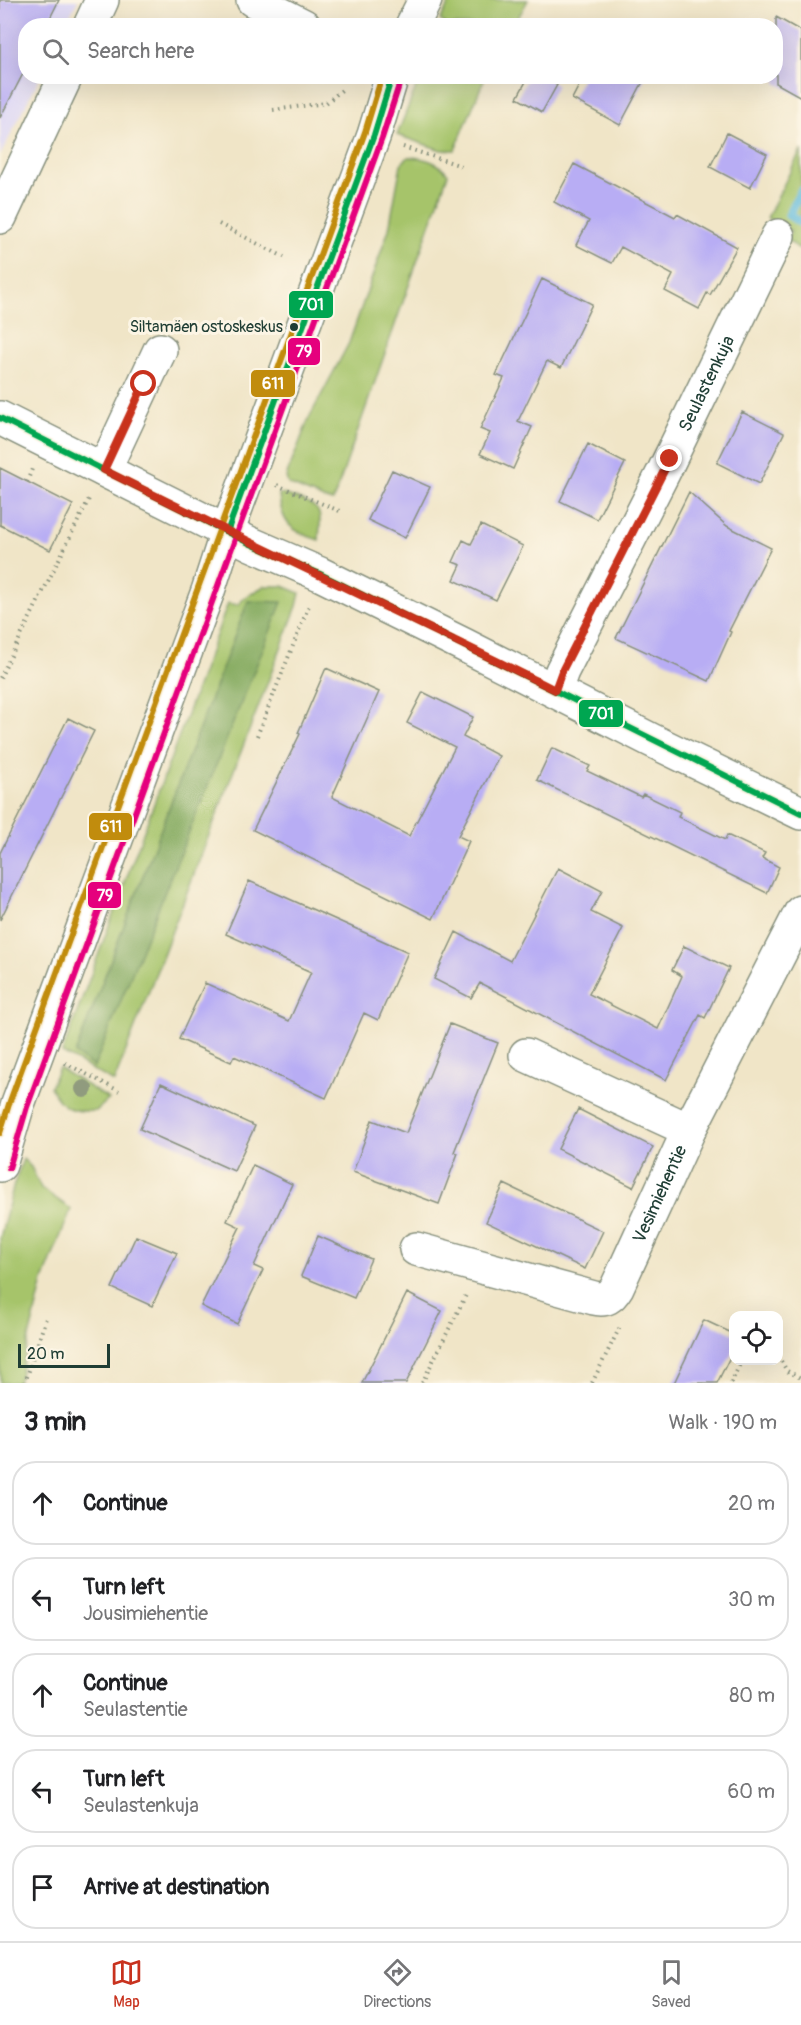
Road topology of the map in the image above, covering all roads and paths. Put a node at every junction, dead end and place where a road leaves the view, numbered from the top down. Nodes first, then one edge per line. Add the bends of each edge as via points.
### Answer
1 (102, 0) edge
2 (253, 0) edge
3 (425, 0) edge
4 (94, 18) edge
5 (288, 18) edge
6 (416, 18) edge
7 (62, 84) edge
8 (390, 84) edge
9 (343, 89) dead end
10 (273, 110) dead end
11 (401, 146) dead end
12 (465, 167) dead end
13 (0, 217) edge
14 (219, 224) dead end
15 (778, 236) dead end
16 (284, 257) dead end
17 (160, 350) dead end
18 (0, 418) edge
19 (98, 481) junction
20 (274, 484) dead end
21 (342, 512) dead end
22 (227, 532) junction
23 (320, 574) junction
24 (0, 678) edge
25 (555, 690) junction
26 (257, 736) dead end
27 (801, 813) edge
28 (801, 912) edge
29 (526, 1055) dead end
30 (62, 1062) dead end
31 (119, 1091) dead end
32 (9, 1099) edge
33 (689, 1130) junction
34 (0, 1165) edge
35 (416, 1249) dead end
36 (480, 1267) junction
37 (48, 1316) dead end
38 (783, 1364) edge
39 (740, 1365) edge
40 (801, 1378) edge
41 (25, 1383) edge
42 (422, 1383) edge
43 (731, 1383) edge

1 - 4 street
2 - 5 street
3 - 6 street
7 - 13 street
8 - 22 street
9 - 10 path via 326,102
11 - 12 path
14 - 16 path
15 - 25 street, Seulastenkuja
17 - 19 street
18 - 19 street
19 - 22 street
19 - 24 path
20 - 21 path
22 - 23 street
22 - 32 street via 208,591
23 - 25 street
23 - 26 path
25 - 27 street
28 - 33 street, Vesimiehentie
29 - 33 street
30 - 31 path
32 - 34 street
33 - 36 street, Vesimiehentie via 611,1297 594,1299
35 - 36 street, Vesimiehentie
36 - 42 path
37 - 41 path
38 - 40 path
39 - 43 path

